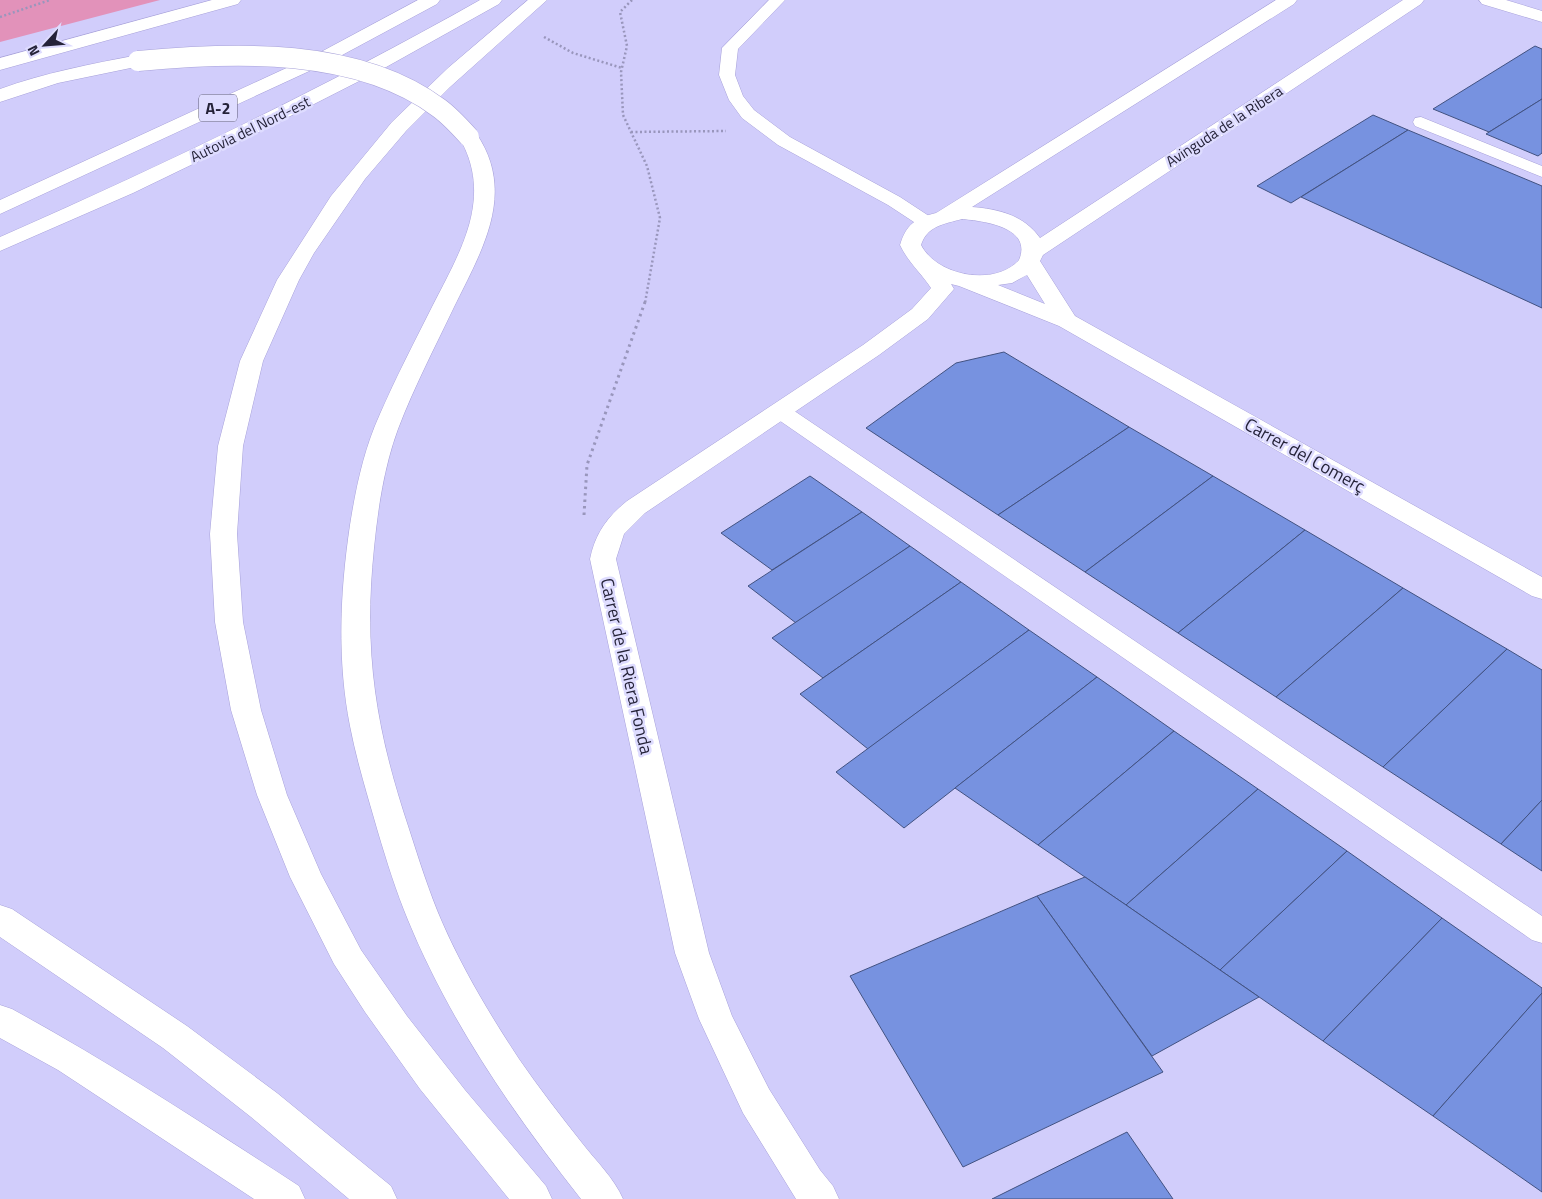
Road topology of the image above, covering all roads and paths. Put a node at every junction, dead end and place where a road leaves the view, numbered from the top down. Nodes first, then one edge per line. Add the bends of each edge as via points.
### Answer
1 (50, 0) edge
2 (232, 0) edge
3 (431, 0) edge
4 (493, 0) edge
5 (538, 0) edge
6 (632, 0) edge
7 (777, 0) edge
8 (1288, 0) edge
9 (1415, 0) edge
10 (1488, 0) edge
11 (0, 17) edge
12 (168, 17) junction
13 (1542, 18) edge
14 (544, 37) dead end
15 (0, 56) edge
16 (0, 64) edge
17 (622, 68) junction
18 (0, 96) edge
19 (1421, 122) dead end
20 (764, 126) junction
21 (631, 132) junction
22 (1542, 172) edge
23 (0, 208) edge
24 (936, 219) junction
25 (0, 245) edge
26 (1032, 257) junction
27 (931, 271) junction
28 (967, 281) junction
29 (1067, 321) junction
30 (780, 411) junction
31 (613, 530) junction
32 (1542, 589) edge
33 (0, 919) edge
34 (1542, 931) edge
35 (10, 1027) edge
36 (286, 1199) edge
37 (378, 1199) edge
38 (533, 1199) edge
39 (604, 1199) edge
40 (820, 1199) edge

1 - 11 path
2 - 12 main road
3 - 23 main road, Autovia del Nord-est / A-2 via 326,57
4 - 25 main road, Autovia del Nord-est / A-2 via 256,127
5 - 38 main road via 441,84 397,130 355,178 287,281 259,342 236,418 222,544 234,654 247,717 274,802 306,879 347,956 405,1042
6 - 17 path via 620,12 627,46
7 - 20 lane via 730,48 726,75 739,103
8 - 24 main road
9 - 26 main road, Avinguda de la Ribera
10 - 13 main road
12 - 15 main road
12 - 16 main road
14 - 17 path via 573,53
17 - 21 path via 623,115
18 - 39 main road, bridge via 101,68 176,56 298,59 390,81 440,106 456,120 476,148 483,169 482,215 465,266 384,433 365,513 355,620 361,714 374,771 406,870 430,932 458,990 495,1054 536,1114
19 - 22 lane
20 - 21 path via 723,132
20 - 24 lane via 784,141 894,201
21 - 31 path via 647,166 660,218 646,300 587,465 584,516
24 - 26 main road via 962,213 980,214 1012,224 1032,242
24 - 27 main road via 916,230 911,240 911,251 918,262
26 - 28 main road via 1020,271 1005,278
26 - 29 main road, Carrer del Comerç
27 - 28 main road
27 - 30 main road, Carrer de la Riera Fonda via 943,289 920,314
28 - 29 main road, Carrer del Comerç
29 - 32 main road, Carrer del Comerç
30 - 31 main road, Carrer de la Riera Fonda via 636,507
30 - 34 lane
31 - 40 main road, Carrer de la Riera Fonda via 606,541 603,559 692,953 716,1019 756,1101
33 - 37 main road via 174,1037 264,1105
35 - 36 main road via 177,1126

